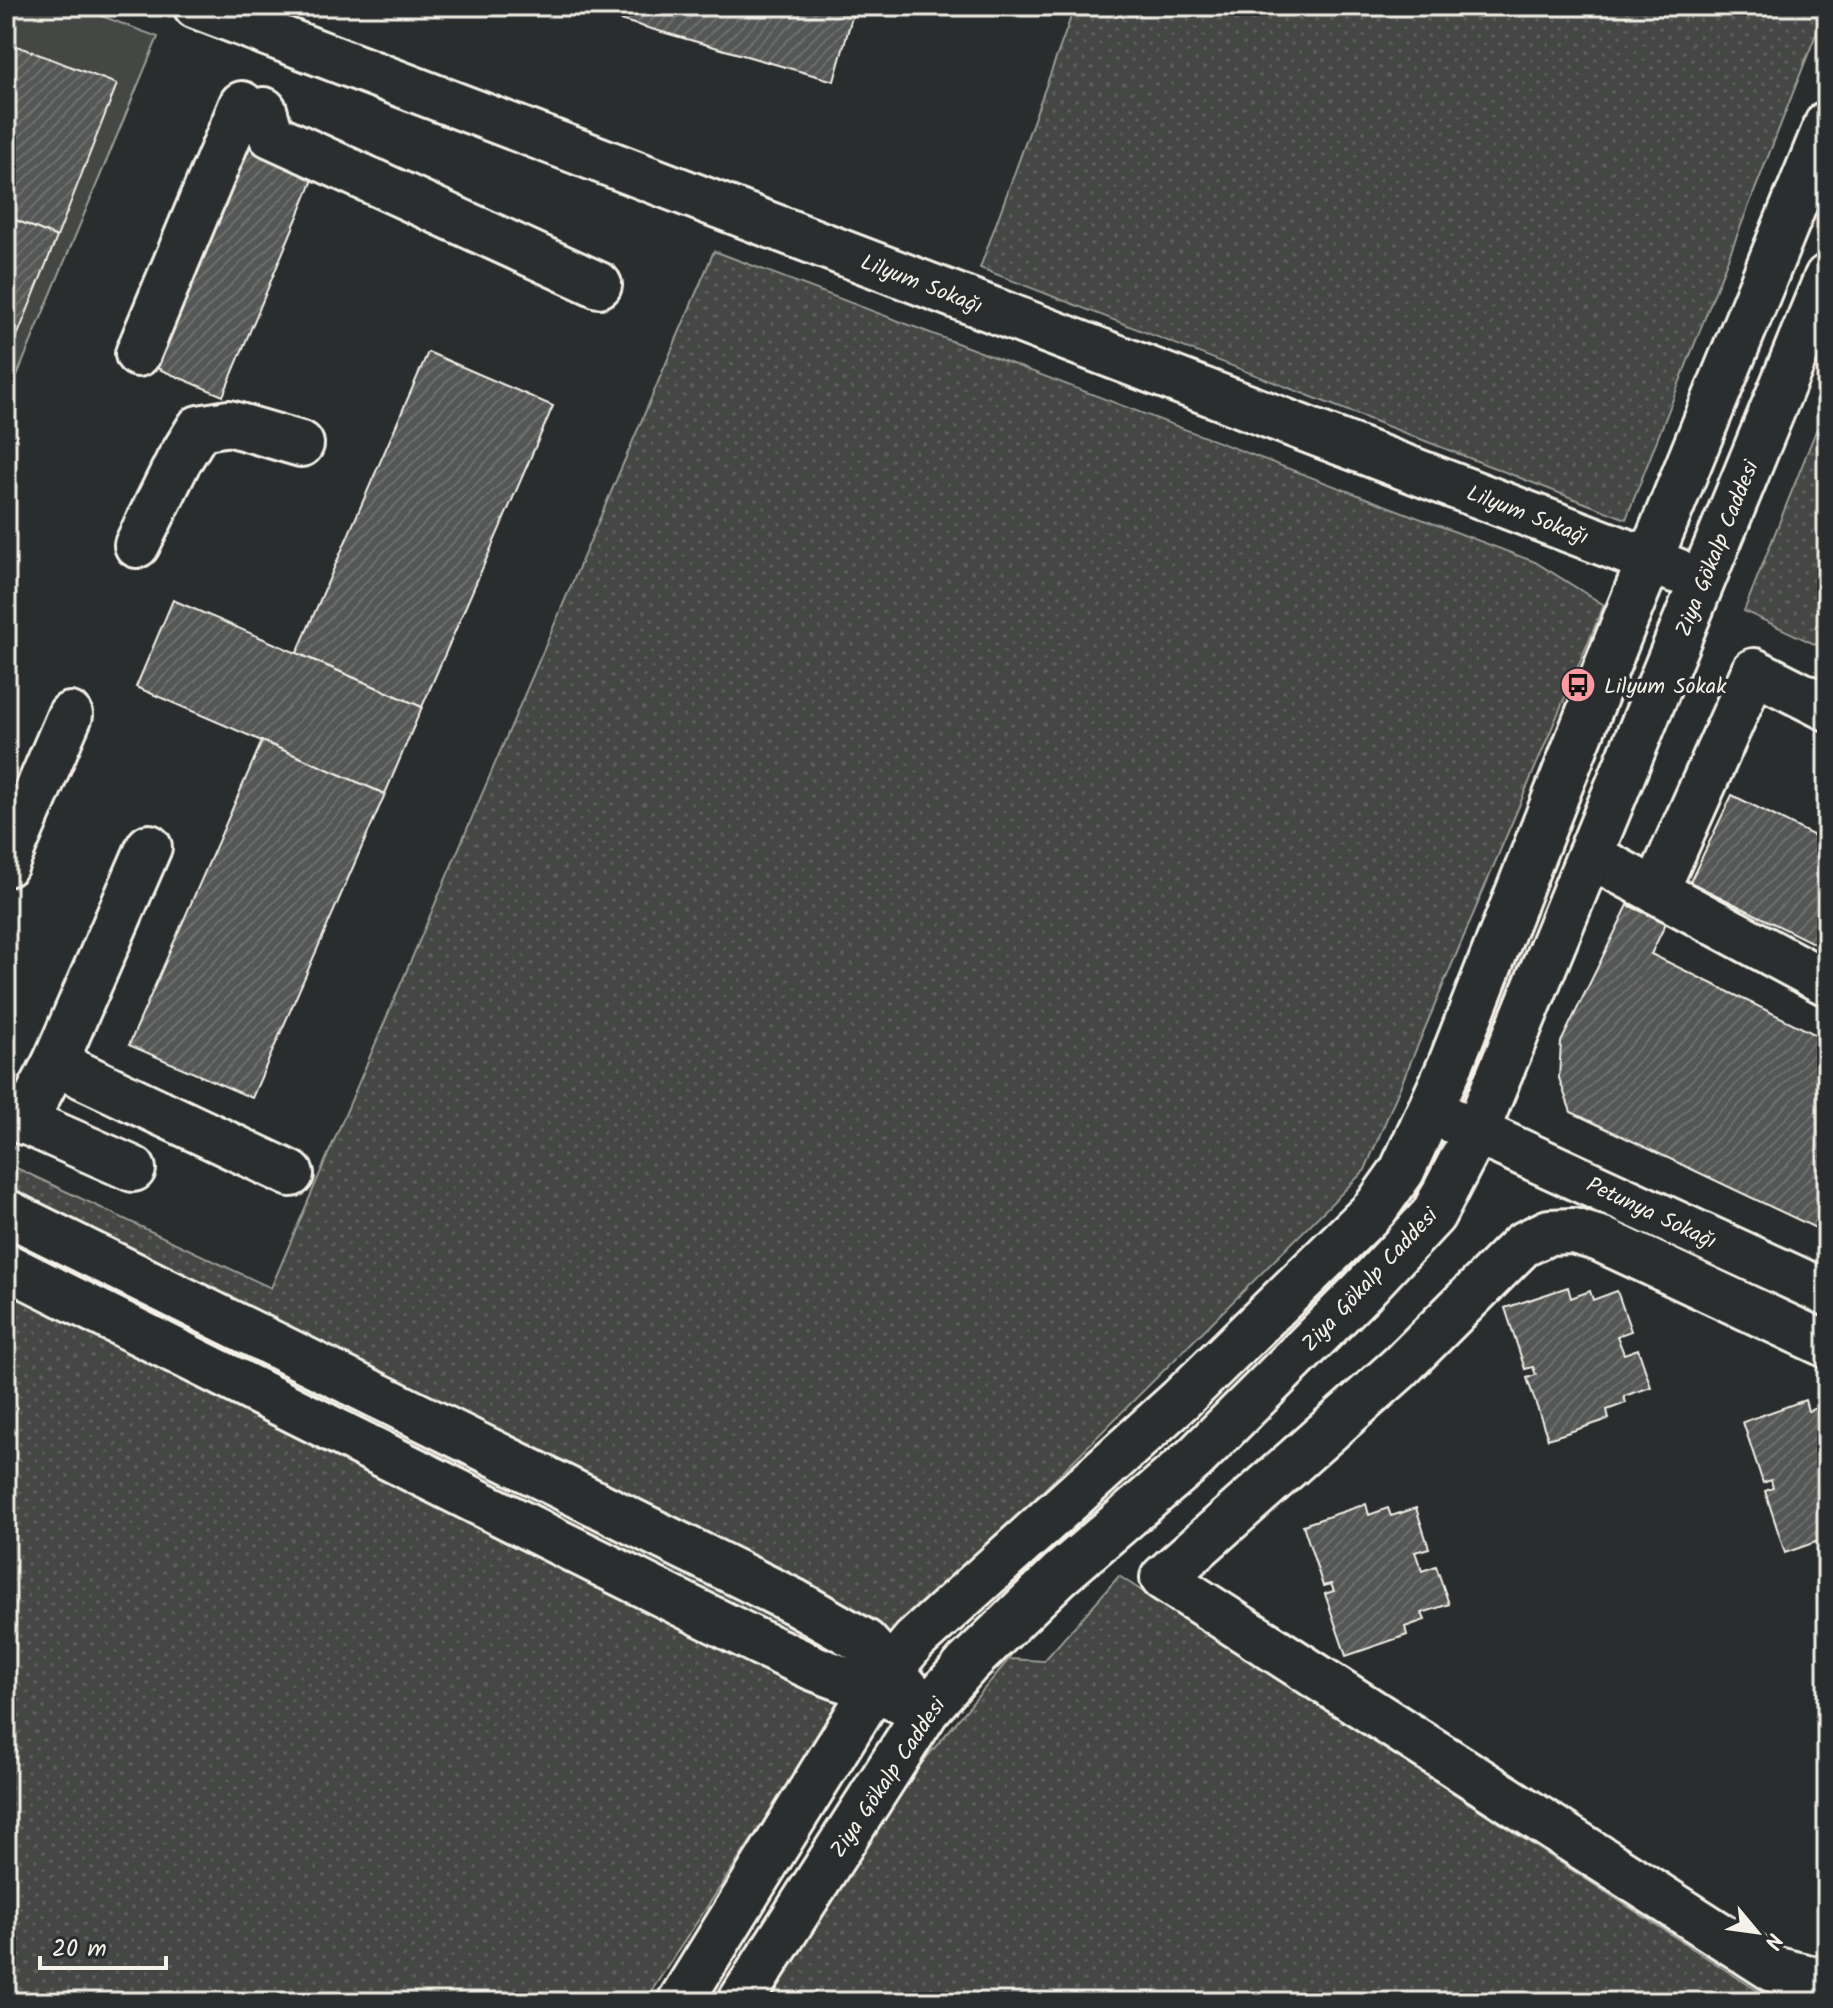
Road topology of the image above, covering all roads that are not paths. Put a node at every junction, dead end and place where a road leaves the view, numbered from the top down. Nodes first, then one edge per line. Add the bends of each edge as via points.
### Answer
1 (196, 6) edge
2 (1827, 124) edge
3 (1827, 277) edge
4 (599, 285) dead end
5 (138, 354) dead end
6 (301, 444) dead end
7 (137, 545) dead end
8 (1649, 560) junction
9 (1703, 580) junction
10 (1827, 708) edge
11 (70, 715) dead end
12 (149, 847) dead end
13 (1591, 856) junction
14 (6, 864) edge
15 (1656, 891) junction
16 (1827, 983) edge
17 (55, 1063) junction
18 (1430, 1110) junction
19 (15, 1117) edge
20 (1476, 1132) junction
21 (133, 1169) dead end
22 (291, 1174) dead end
23 (6, 1212) edge
24 (6, 1266) edge
25 (1827, 1293) edge
26 (1827, 1345) edge
27 (882, 1680) junction
28 (927, 1710) junction
29 (1827, 1982) edge
30 (680, 2002) edge
31 (740, 2002) edge

1 - 8 street, Lilyum Sokağı
2 - 8 street
3 - 9 street, Ziya Gökalp Caddesi
4 - 5 street via 271,135 253,107
6 - 7 street via 229,423 199,428
8 - 9 street, Lilyum Sokağı
8 - 18 street
9 - 13 street, Ziya Gökalp Caddesi
10 - 15 street via 1754,671
11 - 14 street
12 - 17 street
13 - 15 street
13 - 20 street, Ziya Gökalp Caddesi
15 - 16 street
17 - 19 street
17 - 22 street
18 - 20 street, Petunya Sokağı
18 - 27 street via 1402,1171 1375,1209 1180,1400 922,1633
19 - 21 street
20 - 25 street, Petunya Sokağı
20 - 28 street, Ziya Gökalp Caddesi via 1433,1215 1383,1268 1195,1458 1036,1597
23 - 27 street via 795,1602 865,1642
24 - 27 street via 760,1643 814,1668
26 - 29 street via 1600,1239 1573,1231 1549,1232 1522,1245 1399,1368 1163,1578 1773,1969
27 - 28 street
27 - 30 street
28 - 31 street, Ziya Gökalp Caddesi

